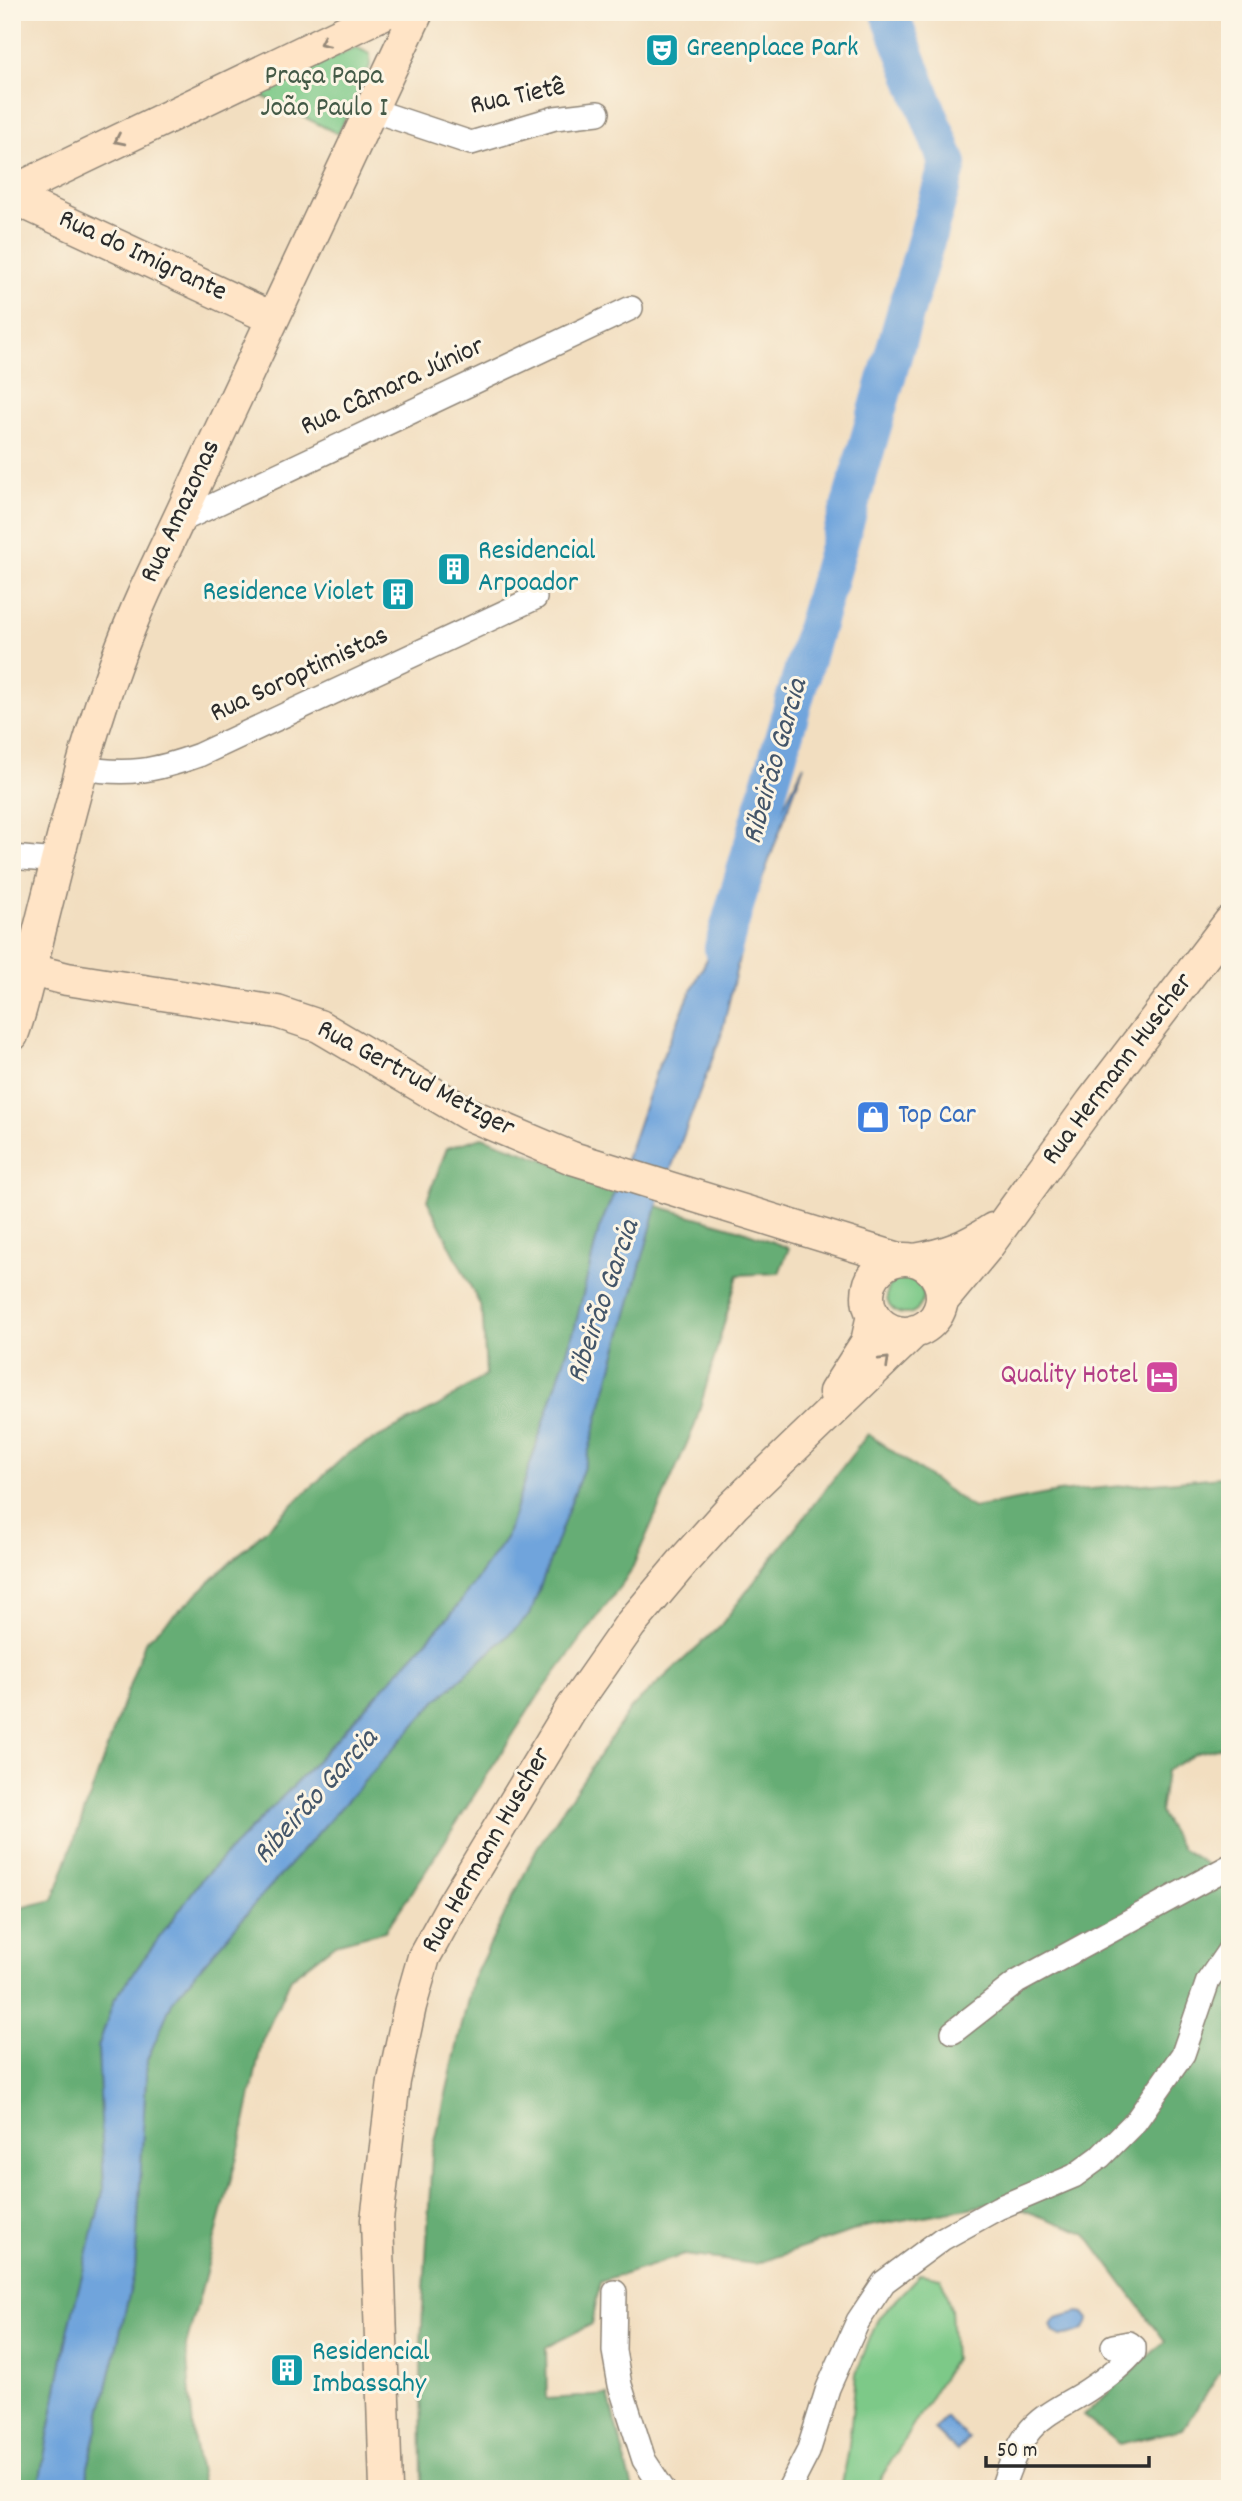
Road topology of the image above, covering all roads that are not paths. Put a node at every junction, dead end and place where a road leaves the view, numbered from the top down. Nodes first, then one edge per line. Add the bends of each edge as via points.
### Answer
1 (386, 12) edge
2 (417, 12) edge
3 (372, 110) junction
4 (597, 113) dead end
5 (12, 195) edge
6 (631, 308) dead end
7 (272, 318) junction
8 (180, 521) junction
9 (535, 598) dead end
10 (81, 766) junction
11 (12, 857) edge
12 (57, 861) junction
13 (1230, 922) edge
14 (31, 970) junction
15 (12, 1035) edge
16 (1009, 1219) junction
17 (830, 1238) junction
18 (907, 1259) junction
19 (942, 1301) junction
20 (871, 1303) junction
21 (915, 1331) junction
22 (781, 1458) junction
23 (1230, 1866) edge
24 (1230, 1949) edge
25 (953, 2032) dead end
26 (615, 2292) dead end
27 (1113, 2346) dead end
28 (386, 2489) edge
29 (663, 2489) edge
30 (789, 2489) edge
31 (1002, 2489) edge

1 -> 5 main road
2 - 3 main road, Rua Amazonas
3 - 4 street, Rua Tietê via 471,143 555,118
3 - 7 main road, Rua Amazonas
5 - 7 main road, Rua do Imigrante
6 - 8 street, Rua Câmara Júnior
7 - 8 main road, Rua Amazonas
8 - 10 main road, Rua Amazonas via 114,663
9 - 10 street, Rua Soroptimistas via 199,755 160,768 127,772
10 - 12 main road, Rua Amazonas
11 - 12 street
12 - 14 main road, Rua Amazonas
13 - 16 main road, Rua Hermann Huscher
14 - 15 main road, Rua Amazonas
14 - 17 main road, Rua Gertrud Metzger via 277,1012 319,1026 468,1114 572,1158
16 - 18 main road, Rua Hermann Huscher via 943,1255
16 - 19 main road, Rua Hermann Huscher
17 - 18 main road, Rua Gertrud Metzger
17 - 20 main road via 860,1274
18 - 19 main road via 933,1270
18 - 20 main road via 884,1265 873,1276
19 - 21 main road via 928,1325
20 - 21 main road via 881,1324 903,1333
20 - 22 main road, Rua Hermann Huscher via 867,1342 852,1368
22 -> 21 main road, Rua Hermann Huscher
22 - 28 main road, Rua Hermann Huscher via 630,1625 570,1711 424,1957 394,2081 376,2220
23 - 25 street via 1017,1982
24 - 30 street via 1208,1981 1183,2054 1136,2121 1100,2157 1074,2176 998,2208 942,2239 884,2282 858,2320 828,2388 808,2452
26 - 29 street via 614,2351 620,2385 644,2460
27 - 31 street via 1129,2343 1134,2352 1027,2433

